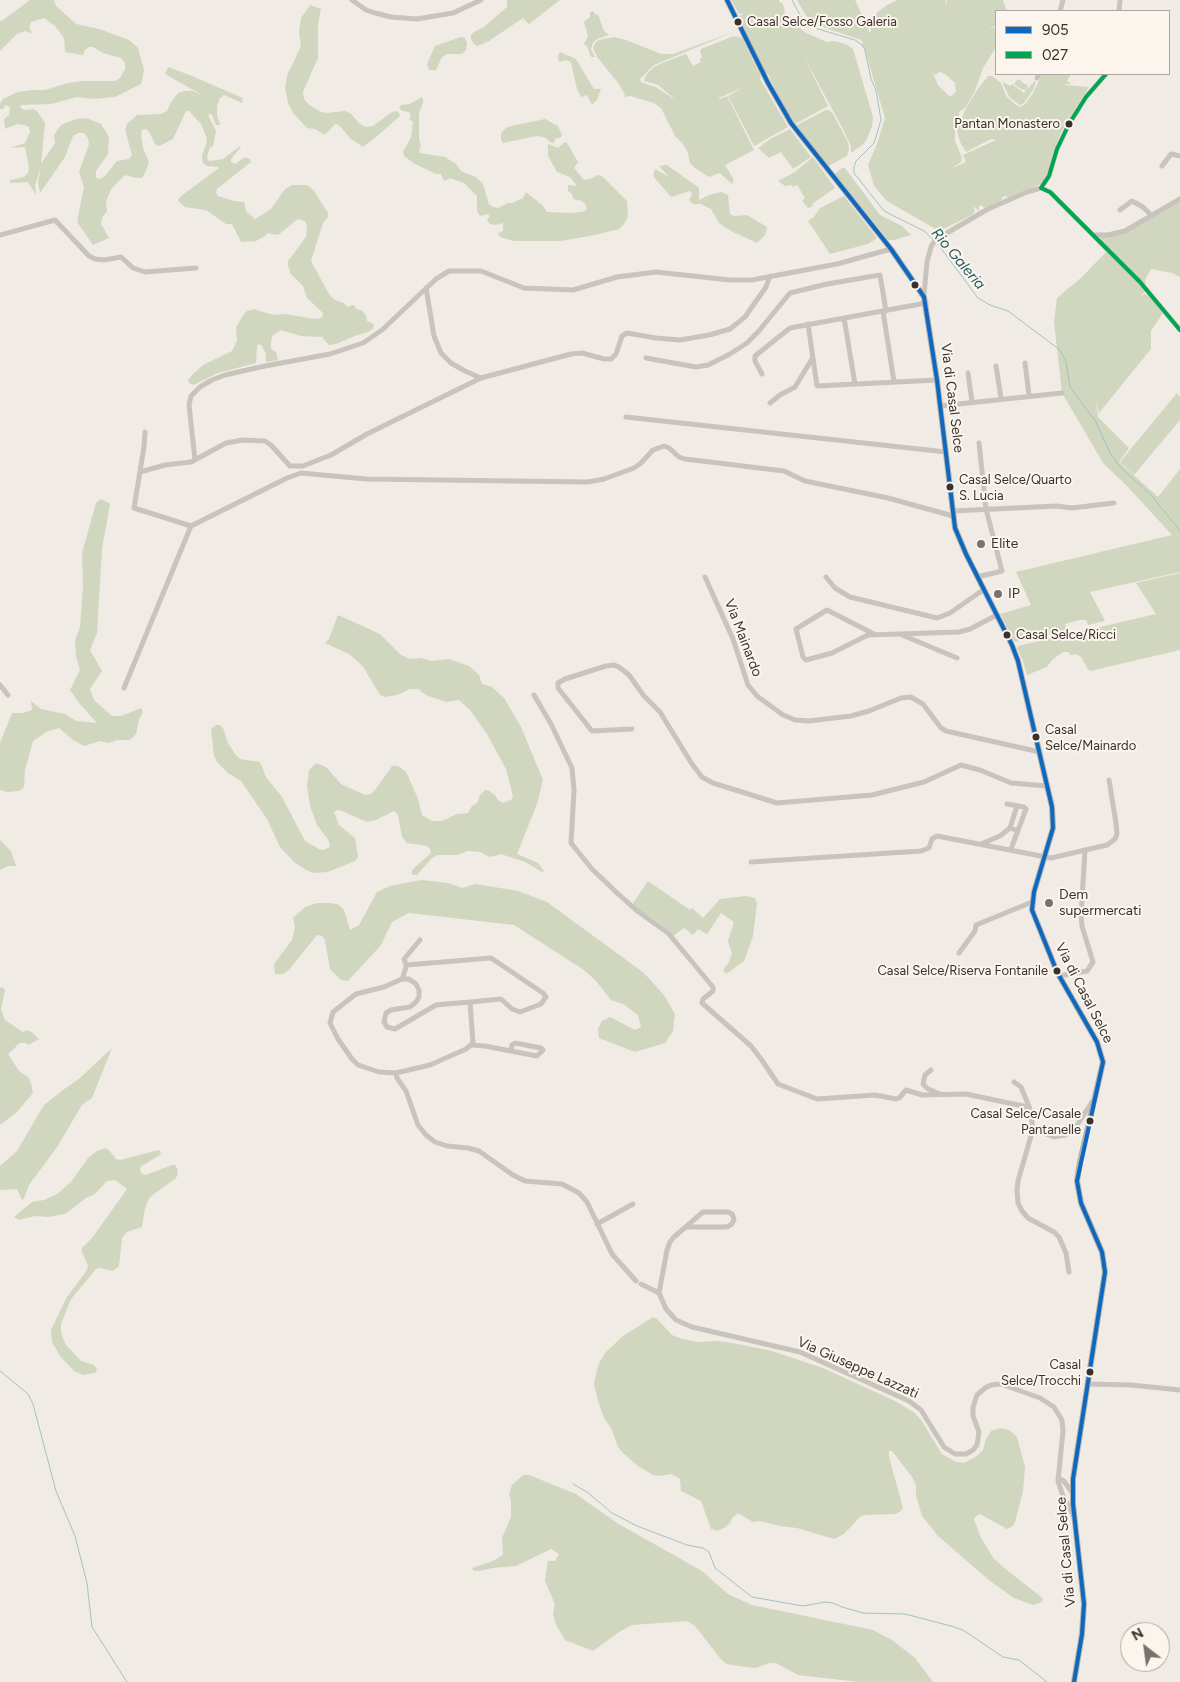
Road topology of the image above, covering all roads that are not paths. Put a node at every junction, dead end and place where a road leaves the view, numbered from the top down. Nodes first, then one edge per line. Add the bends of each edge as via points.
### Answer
1 (352, 0) edge
2 (481, 0) edge
3 (727, 0) edge
4 (1105, 75) edge
5 (1180, 156) edge
6 (1162, 166) dead end
7 (1042, 188) junction
8 (1180, 199) edge
9 (1120, 210) dead end
10 (1151, 215) junction
11 (0, 235) edge
12 (1094, 235) junction
13 (891, 250) junction
14 (196, 268) dead end
15 (770, 276) junction
16 (426, 288) junction
17 (924, 295) junction
18 (926, 303) junction
19 (884, 311) junction
20 (844, 318) junction
21 (808, 324) junction
22 (1180, 330) edge
23 (646, 358) dead end
24 (812, 358) junction
25 (1025, 363) dead end
26 (996, 366) dead end
27 (968, 373) dead end
28 (762, 374) dead end
29 (481, 378) junction
30 (937, 380) junction
31 (894, 382) junction
32 (855, 384) junction
33 (1062, 393) dead end
34 (1030, 396) junction
35 (1001, 398) junction
36 (972, 402) junction
37 (770, 403) dead end
38 (940, 406) junction
39 (626, 417) dead end
40 (145, 432) dead end
41 (979, 443) dead end
42 (946, 452) junction
43 (195, 460) junction
44 (301, 466) junction
45 (140, 472) junction
46 (301, 473) junction
47 (1114, 504) dead end
48 (986, 509) junction
49 (953, 513) junction
50 (191, 526) junction
51 (705, 577) dead end
52 (826, 577) dead end
53 (977, 577) junction
54 (983, 590) junction
55 (997, 614) junction
56 (874, 634) junction
57 (899, 634) junction
58 (957, 658) dead end
59 (0, 684) edge
60 (124, 688) dead end
61 (8, 695) dead end
62 (534, 695) dead end
63 (632, 729) dead end
64 (1040, 752) junction
65 (1109, 780) dead end
66 (1047, 786) junction
67 (1007, 804) dead end
68 (1017, 806) junction
69 (1010, 828) junction
70 (1018, 831) junction
71 (980, 844) junction
72 (1011, 849) junction
73 (1085, 850) junction
74 (1044, 857) junction
75 (751, 862) dead end
76 (1032, 902) junction
77 (420, 940) dead end
78 (958, 953) dead end
79 (407, 965) junction
80 (1059, 976) junction
81 (402, 978) junction
82 (470, 1002) junction
83 (472, 1045) junction
84 (511, 1051) junction
85 (931, 1070) dead end
86 (396, 1073) junction
87 (1014, 1082) dead end
88 (943, 1095) junction
89 (1096, 1095) junction
90 (1030, 1110) junction
91 (1033, 1129) junction
92 (633, 1204) dead end
93 (597, 1224) junction
94 (686, 1227) junction
95 (1069, 1272) dead end
96 (659, 1293) junction
97 (1088, 1384) junction
98 (1180, 1390) edge
99 (1058, 1478) junction
100 (1073, 1479) junction
101 (1064, 1482) junction
102 (1061, 1491) junction
103 (1073, 1494) junction
104 (1075, 1520) junction
105 (1074, 1682) edge

1 - 2 street via 375,13 417,19 453,13
3 - 13 main road, Via di Casal Selce via 791,123
4 - 7 street via 1069,124 1057,149 1050,176
5 - 6 street via 1170,154
7 - 12 street
7 - 17 street via 989,209 935,240 926,270
8 - 10 street
9 - 10 street via 1132,201
10 - 12 street via 1122,232
11 - 14 street via 55,220 95,259 121,257 133,268 145,272
12 - 22 street via 1140,282
13 - 15 street
13 - 17 main road, Via di Casal Selce
15 - 16 street via 730,280 656,272 617,277 574,290 533,290 482,272 455,270 442,275
15 - 29 street via 745,317 728,330 677,340 627,333 622,336 611,359 571,354
16 - 29 street via 434,336 441,353 449,362
16 - 43 street via 382,330 356,346 234,373 200,387 191,396 189,405
17 - 18 main road, Via di Casal Selce
18 - 19 street
18 - 30 main road, Via di Casal Selce
19 - 20 street
19 - 23 street via 880,275 827,284 789,293 747,343 713,363 696,367
19 - 31 street
20 - 21 street
20 - 32 street
21 - 24 street
21 - 28 street via 787,329 755,356
24 - 32 street via 817,386
24 - 37 street via 795,387
25 - 34 street
26 - 35 street
27 - 36 street
29 - 44 street via 328,456
30 - 31 street
30 - 38 main road, Via di Casal Selce
31 - 32 street
33 - 34 street
34 - 35 street
35 - 36 street
36 - 38 street
38 - 42 main road, Via di Casal Selce
39 - 42 street
40 - 45 street
41 - 48 street
42 - 49 main road, Via di Casal Selce
43 - 44 street via 231,442 260,440 270,444 290,466
43 - 45 street
44 - 46 street
45 - 50 street via 134,508
46 - 49 street via 366,479 585,482 634,468 653,450 664,446 685,460 784,471 807,481
46 - 50 street
47 - 48 street
48 - 49 street
48 - 53 street via 1002,571
49 - 53 main road, Via di Casal Selce via 959,538
50 - 60 street
51 - 64 street, Via Mainardo via 733,638 748,685 783,716 806,721 851,716 911,697 923,704 946,731
52 - 54 street via 835,588 850,597 937,618
53 - 54 main road, Via di Casal Selce
54 - 55 main road, Via di Casal Selce
55 - 57 street via 961,631
55 - 64 main road, Via di Casal Selce via 1020,667
56 - 56 street via 806,660 796,629 827,610
56 - 57 street
57 - 58 street
59 - 61 street
62 - 88 street via 552,724 572,768 571,843 616,892 668,932 713,986 702,1003 751,1046 778,1084 816,1099 877,1095 897,1099 906,1090 921,1095
63 - 66 street via 592,732 559,690 558,683 608,665 619,666 660,712 704,778 777,804 872,795 924,782 961,765 1011,783
64 - 66 main road, Via di Casal Selce
65 - 73 street via 1117,836 1108,844
66 - 74 main road, Via di Casal Selce via 1053,822
67 - 68 street
68 - 69 street
68 - 70 street via 1026,809
69 - 70 street
69 - 71 street
70 - 72 street
71 - 72 street
71 - 75 street via 937,836 929,848 920,852
72 - 74 street
73 - 74 street
73 - 80 street via 1081,916 1093,964 1085,971
74 - 76 main road, Via di Casal Selce
76 - 78 street via 976,925
76 - 80 main road, Via di Casal Selce via 1034,916
77 - 79 street via 404,959
79 - 81 street
79 - 82 street via 491,958 546,997 542,1003 521,1012 500,999
80 - 89 main road, Via di Casal Selce via 1100,1049 1102,1066
81 - 82 street via 416,984 419,996 410,1007 386,1013 384,1023 390,1029 396,1029 435,1006
81 - 86 street via 354,995 334,1010 330,1020 340,1043 355,1062 379,1072
82 - 83 street
83 - 84 street
83 - 86 street via 426,1066
84 - 84 street via 537,1056 542,1050 515,1043
85 - 88 street via 923,1084
86 - 93 street via 418,1125 433,1140 447,1146 479,1151 525,1181 572,1188 584,1199
87 - 90 street via 1021,1087
88 - 90 street via 966,1094
89 - 91 street via 1069,1134 1051,1136
89 - 97 main road, Via di Casal Selce via 1077,1181 1105,1269
90 - 91 street
91 - 95 street via 1018,1182 1018,1203 1028,1218 1060,1237
92 - 93 street
93 - 96 street via 612,1254 638,1283
94 - 94 street via 726,1227 734,1219 728,1212 704,1212
94 - 96 street via 672,1238 668,1246
96 - 99 street, Via Giuseppe Lazzati via 670,1314 687,1326 800,1352 909,1401 921,1410 943,1446 955,1454 968,1453 978,1443 979,1432 973,1407 977,1395 984,1388 999,1384 1040,1398 1054,1407 1062,1421
97 - 98 street
97 - 100 main road, Via di Casal Selce
99 - 101 street
99 - 102 street
100 - 101 street
100 - 103 main road, Via di Casal Selce
101 - 103 street
102 - 103 street
102 - 104 street
103 - 104 main road, Via di Casal Selce
104 - 105 main road, Via di Casal Selce via 1084,1604

